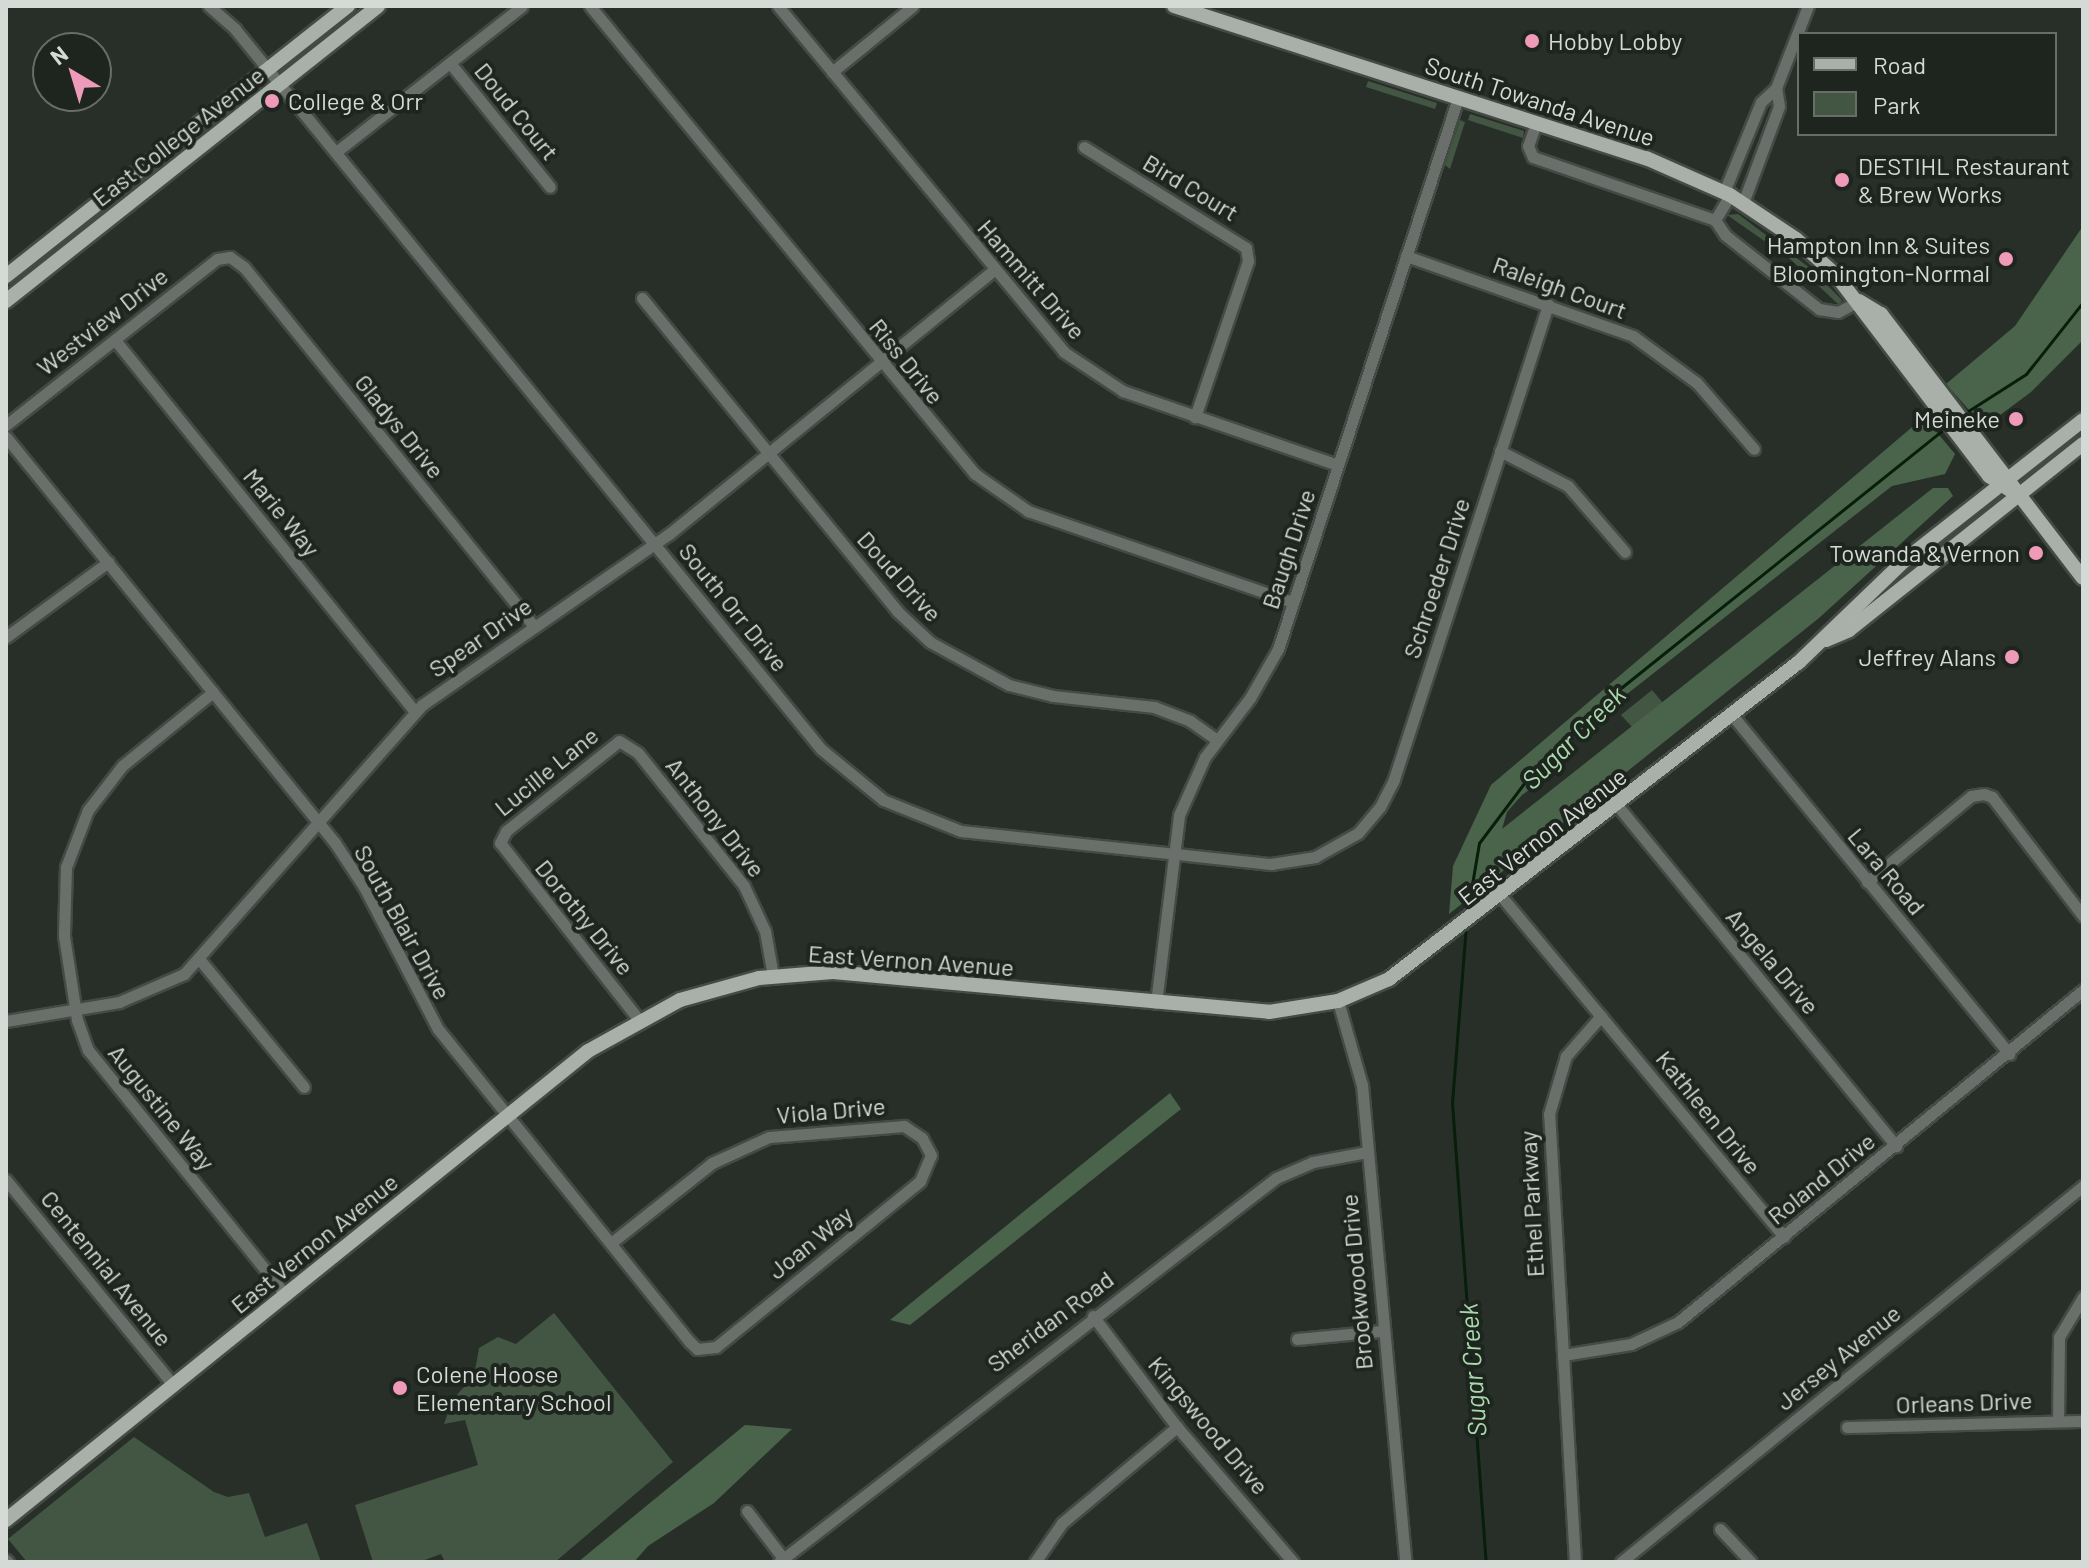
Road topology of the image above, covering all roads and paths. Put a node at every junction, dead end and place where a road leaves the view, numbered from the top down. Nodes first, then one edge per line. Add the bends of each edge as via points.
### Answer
1 (209, 6) edge
2 (348, 6) edge
3 (378, 6) edge
4 (522, 6) edge
5 (590, 6) edge
6 (778, 6) edge
7 (913, 6) edge
8 (1174, 6) edge
9 (1808, 6) edge
10 (1798, 32) edge
11 (1797, 34) edge
12 (450, 63) junction
13 (268, 69) junction
14 (832, 72) junction
15 (280, 84) junction
16 (1776, 88) junction
17 (1458, 98) junction
18 (1536, 123) junction
19 (1084, 147) dead end
20 (336, 152) junction
21 (550, 187) dead end
22 (1732, 197) junction
23 (1715, 220) junction
24 (1406, 256) junction
25 (227, 257) joint
26 (993, 271) junction
27 (6, 276) edge
28 (642, 298) dead end
29 (6, 301) edge
30 (1859, 301) junction
31 (1548, 304) junction
32 (115, 340) junction
33 (880, 363) junction
34 (1195, 417) junction
35 (2083, 420) edge
36 (6, 425) edge
37 (6, 437) edge
38 (2083, 444) edge
39 (1754, 449) dead end
40 (1500, 451) junction
41 (767, 454) junction
42 (1338, 465) junction
43 (2004, 482) junction
44 (2017, 495) junction
45 (655, 544) junction
46 (1625, 552) dead end
47 (108, 562) junction
48 (2083, 578) edge
49 (1292, 602) junction
50 (534, 627) junction
51 (6, 637) edge
52 (1824, 641) junction
53 (213, 692) junction
54 (415, 712) junction
55 (1732, 715) junction
56 (1217, 740) junction
57 (622, 741) joint
58 (1617, 805) junction
59 (317, 821) junction
60 (501, 840) joint
61 (1338, 847) joint
62 (1172, 855) junction
63 (1867, 882) junction
64 (1500, 897) junction
65 (2083, 916) edge
66 (200, 960) junction
67 (773, 976) junction
68 (2083, 990) edge
69 (1338, 1001) junction
70 (1156, 1003) junction
71 (75, 1009) junction
72 (1601, 1016) junction
73 (639, 1020) junction
74 (6, 1021) edge
75 (2009, 1054) junction
76 (304, 1087) dead end
77 (507, 1115) junction
78 (1896, 1146) junction
79 (1367, 1152) junction
80 (930, 1154) joint
81 (6, 1180) edge
82 (2083, 1186) edge
83 (1784, 1237) junction
84 (611, 1243) junction
85 (285, 1294) junction
86 (2083, 1297) edge
87 (1093, 1316) junction
88 (1381, 1331) junction
89 (1297, 1339) dead end
90 (703, 1351) joint
91 (1563, 1355) junction
92 (173, 1385) junction
93 (2058, 1421) junction
94 (2083, 1421) edge
95 (1177, 1427) junction
96 (1847, 1427) dead end
97 (747, 1511) dead end
98 (6, 1520) edge
99 (1720, 1529) dead end
100 (783, 1561) edge
101 (1035, 1562) edge
102 (1293, 1562) edge
103 (1405, 1562) edge
104 (1575, 1562) edge
105 (1621, 1562) edge
106 (1751, 1562) edge

1 - 13 street, South Orr Drive
2 - 13 main road, East College Avenue
3 - 15 main road, East College Avenue
4 - 12 street
5 - 33 street, Riss Drive
6 - 14 street, Hammitt Drive
7 - 14 street
8 - 17 main road, South Towanda Avenue
9 - 10 street
11 - 16 street
12 - 20 street
12 - 21 street, Doud Court
13 - 15 street, South Orr Drive
13 - 27 main road, East College Avenue
14 - 26 street, Hammitt Drive
15 - 20 street, South Orr Drive
15 - 29 main road, East College Avenue
16 - 22 street via 1761,102
16 - 22 street via 1779,106
17 - 18 main road, South Towanda Avenue
17 - 24 street, Baugh Drive
18 - 22 main road, South Towanda Avenue via 1657,162
18 - 23 street via 1528,146 1533,157
19 - 34 street, Bird Court via 1233,237 1247,251
20 - 45 street, South Orr Drive
22 - 23 street
22 - 30 main road, South Towanda Avenue via 1796,239
23 - 30 street via 1725,235 1819,309 1838,312
24 - 31 street, Raleigh Court
24 - 42 street, Baugh Drive
25 - 32 street, Westview Drive via 217,259
25 - 50 street, Gladys Drive via 244,267
26 - 33 street, Spear Drive
26 - 34 street, Hammitt Drive via 1051,340 1085,368 1123,391
28 - 41 street, Doud Drive
30 - 43 main road, South Towanda Avenue via 1867,323 1962,443
30 - 43 main road, South Towanda Avenue via 1881,314 1951,400
31 - 39 street, Raleigh Court via 1603,322 1669,359 1715,401
31 - 40 street, Schroeder Drive
32 - 36 street, Westview Drive
32 - 54 street, Marie Way
33 - 41 street, Spear Drive
33 - 49 street, Riss Drive via 963,463 1028,511
34 - 42 street, Hammitt Drive
35 - 43 main road, East Vernon Avenue
37 - 47 street, South Blair Drive
38 - 44 main road, East Vernon Avenue
40 - 46 street via 1568,486
40 - 61 street, Schroeder Drive via 1394,779 1367,824
41 - 45 street, Spear Drive
41 - 56 street, Doud Drive via 897,611 955,660 1023,690 1163,710
42 - 49 street, Baugh Drive
43 - 44 main road, South Towanda Avenue
43 - 52 main road, East Vernon Avenue via 1884,578
44 - 48 main road
44 - 52 main road, East Vernon Avenue via 1849,630
45 - 50 street, Spear Drive
45 - 62 street, South Orr Drive via 821,749 883,800 929,822 977,834
47 - 51 street
47 - 53 street, South Blair Drive
49 - 56 street, Baugh Drive via 1271,665
50 - 54 street, Spear Drive
52 - 55 main road, East Vernon Avenue
53 - 59 street, South Blair Drive
53 - 71 street, Augustine Way via 122,766 78,831 66,867 62,918
54 - 59 street, Spear Drive
55 - 58 main road, East Vernon Avenue
55 - 63 street, Lara Road
56 - 62 street, Baugh Drive via 1188,790
57 - 60 street, Lucille Lane
57 - 67 street, Anthony Drive via 638,753 744,886 765,931
58 - 64 main road, East Vernon Avenue
58 - 78 street, Angela Drive
59 - 66 street, Spear Drive
59 - 77 street, South Blair Drive via 364,887 420,1002
60 - 73 street, Dorothy Drive via 507,855
61 - 62 street, South Orr Drive via 1302,861 1271,864
62 - 70 street, Baugh Drive
63 - 65 street via 1980,793 1992,797
63 - 75 street, Lara Road
64 - 69 main road, East Vernon Avenue via 1389,979
64 - 72 street
66 - 71 street, Spear Drive via 140,996
66 - 76 street
67 - 70 main road, East Vernon Avenue via 865,974
67 - 73 main road, East Vernon Avenue via 696,994
68 - 75 street, Roland Drive
69 - 70 main road, East Vernon Avenue via 1269,1012
69 - 79 street, Brookwood Drive via 1358,1066
71 - 74 street, Spear Drive
71 - 85 street, Augustine Way via 93,1057
72 - 83 street, Kathleen Drive
72 - 91 street, Ethel Parkway via 1570,1049 1550,1103
73 - 77 main road, East Vernon Avenue via 588,1051
75 - 78 street, Roland Drive
77 - 84 street, South Blair Drive
77 - 85 main road, East Vernon Avenue
78 - 83 street, Roland Drive
79 - 87 street, Sheridan Road via 1313,1162 1276,1178
79 - 88 street, Brookwood Drive
80 - 84 street, Viola Drive via 922,1138 904,1126 769,1137 712,1163
80 - 90 street, Joan Way via 920,1181 716,1347
81 - 92 street, Centennial Avenue
82 - 105 street, Jersey Avenue
83 - 91 street, Roland Drive via 1671,1327 1621,1347
84 - 90 street, South Blair Drive
85 - 92 main road, East Vernon Avenue
86 - 93 street via 2059,1337
87 - 95 street, Kingswood Drive
87 - 100 street, Sheridan Road
88 - 89 street
88 - 103 street, Brookwood Drive
91 - 104 street, Ethel Parkway
92 - 98 main road, East Vernon Avenue
93 - 94 street, Orleans Drive
93 - 96 street, Orleans Drive
95 - 101 street via 1062,1523
95 - 102 street, Kingswood Drive
97 - 100 street
99 - 106 street

